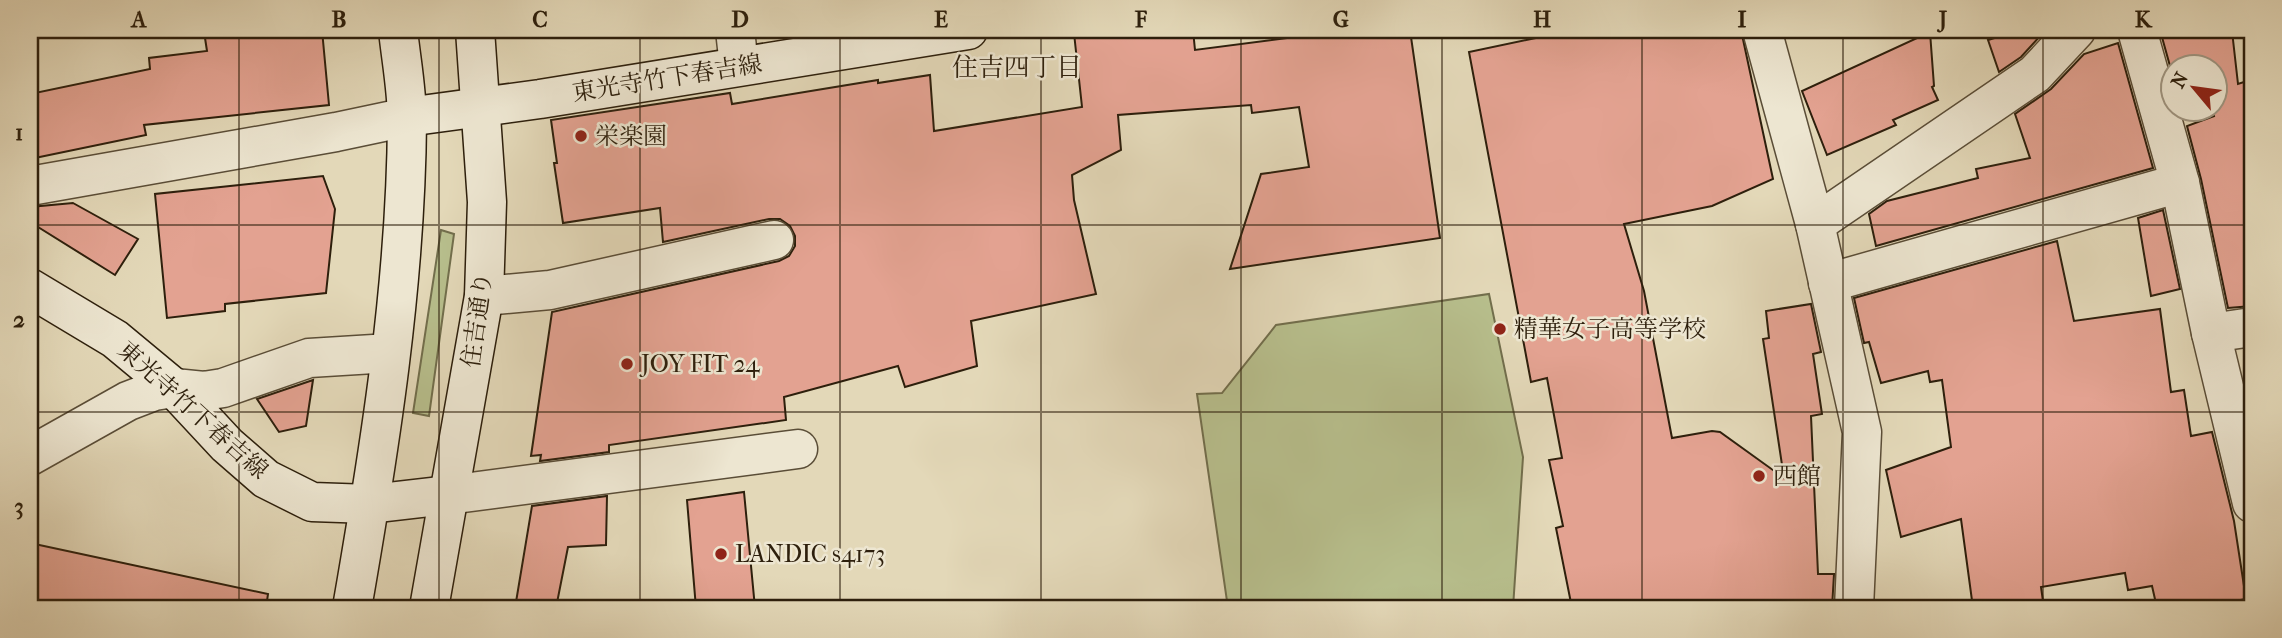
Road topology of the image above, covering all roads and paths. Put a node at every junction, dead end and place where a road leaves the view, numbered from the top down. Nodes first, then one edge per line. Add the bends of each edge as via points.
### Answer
1 (398, 30) edge
2 (475, 30) edge
3 (968, 30) edge
4 (1762, 30) edge
5 (2076, 30) edge
6 (2137, 30) edge
7 (737, 48) edge
8 (482, 108) junction
9 (407, 117) junction
10 (2180, 184) junction
11 (30, 186) edge
12 (1815, 225) junction
13 (774, 240) dead end
14 (1828, 283) junction
15 (30, 288) edge
16 (484, 296) junction
17 (2252, 327) edge
18 (2211, 333) junction
19 (390, 353) junction
20 (174, 388) junction
21 (798, 449) dead end
22 (30, 456) edge
23 (448, 495) junction
24 (2252, 503) edge
25 (370, 504) junction
26 (352, 608) edge
27 (429, 608) edge
28 (1854, 608) edge

1 - 9 street
2 - 8 street, 住吉通り
3 - 7 street, 東光寺竹下春吉線
4 - 12 street
5 - 12 street via 2035,74
6 - 10 street
7 - 8 street, 東光寺竹下春吉線
8 - 9 street, 東光寺竹下春吉線
8 - 16 street, 住吉通り via 487,201
9 - 11 street, 東光寺竹下春吉線
9 - 19 street
10 - 14 street
10 - 18 street
12 - 14 street
13 - 16 street via 550,290
14 - 28 street via 1862,432
15 - 20 street, 東光寺竹下春吉線 via 115,339
16 - 23 street, 住吉通り
17 - 18 street
18 - 24 street
19 - 20 street via 309,358 223,388
19 - 25 street
20 - 22 street via 128,401
20 - 25 street, 東光寺竹下春吉線 via 266,479 312,502
21 - 23 street, 東光寺竹下春吉線
23 - 25 street, 東光寺竹下春吉線
23 - 27 street, 住吉通り
25 - 26 street

